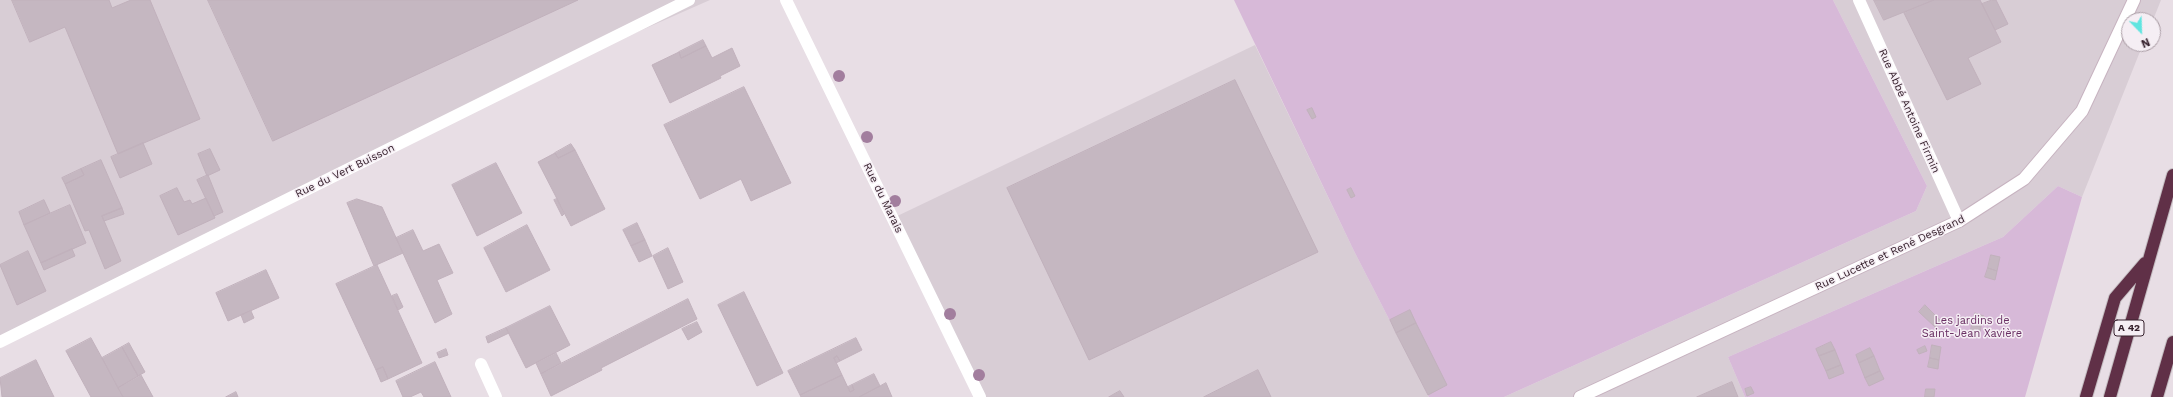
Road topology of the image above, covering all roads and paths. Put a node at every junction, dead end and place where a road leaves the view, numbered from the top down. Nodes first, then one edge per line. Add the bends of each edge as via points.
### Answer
1 (689, 0) edge
2 (786, 0) edge
3 (1860, 0) edge
4 (2134, 0) edge
5 (2173, 175) edge
6 (1959, 221) junction
7 (2148, 260) junction
8 (0, 342) edge
9 (2173, 342) edge
10 (481, 364) dead end
11 (496, 397) edge
12 (980, 397) edge
13 (1580, 397) edge
14 (2086, 397) edge
15 (2110, 397) edge
16 (2157, 397) edge

1 - 8 street, Rue du Vert Buisson
2 - 12 street, Rue du Marais
3 - 6 street, Rue Abbé Antoine Firmin
4 - 6 street, Rue Lucette et René Desgrand via 2082,111 2024,179
5 - 7 highway, A 42
6 - 13 street, Rue Lucette et René Desgrand
7 - 14 highway via 2115,298
7 - 15 highway, A 42
9 - 16 highway
10 - 11 street

